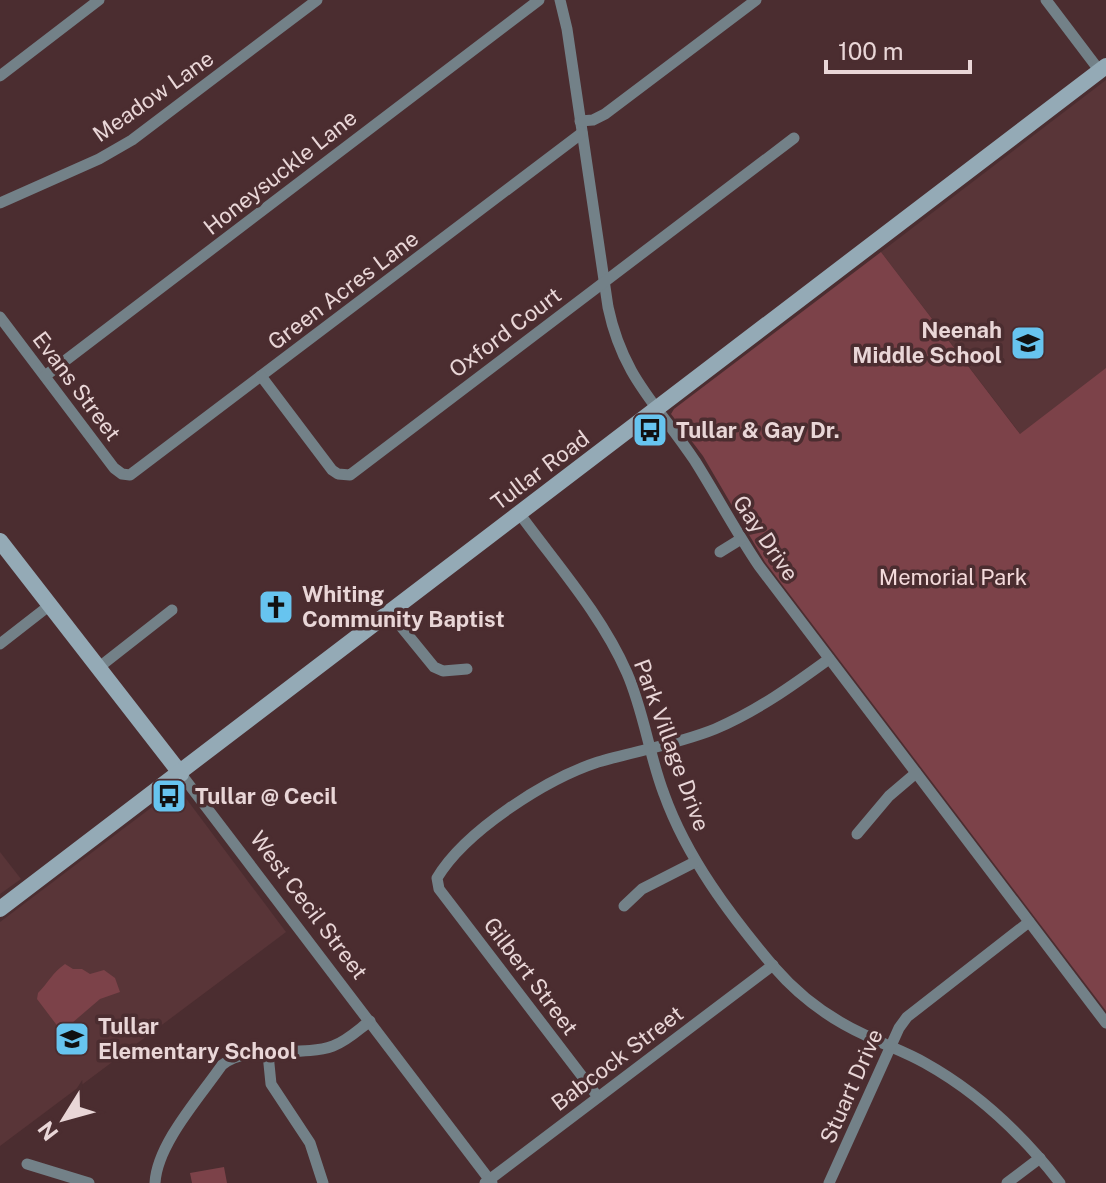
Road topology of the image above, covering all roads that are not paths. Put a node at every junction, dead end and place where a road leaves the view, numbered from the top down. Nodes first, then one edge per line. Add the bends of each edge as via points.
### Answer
1 (99, 0) edge
2 (317, 0) edge
3 (539, 0) edge
4 (560, 0) edge
5 (756, 0) edge
6 (1046, 0) edge
7 (1103, 68) edge
8 (0, 76) edge
9 (581, 127) junction
10 (794, 138) dead end
11 (0, 203) edge
12 (604, 280) junction
13 (0, 317) edge
14 (45, 376) junction
15 (261, 376) junction
16 (657, 409) junction
17 (126, 475) joint
18 (519, 513) junction
19 (741, 539) junction
20 (0, 541) edge
21 (720, 552) dead end
22 (50, 605) junction
23 (172, 610) dead end
24 (390, 613) junction
25 (0, 644) edge
26 (829, 659) junction
27 (98, 668) junction
28 (467, 669) dead end
29 (650, 748) junction
30 (916, 773) junction
31 (181, 774) junction
32 (857, 834) dead end
33 (695, 862) junction
34 (624, 906) dead end
35 (0, 909) edge
36 (1029, 922) junction
37 (773, 965) junction
38 (370, 1021) junction
39 (1106, 1023) edge
40 (891, 1046) junction
41 (268, 1054) junction
42 (598, 1097) junction
43 (1040, 1158) junction
44 (27, 1164) dead end
45 (489, 1182) edge
46 (89, 1183) edge
47 (155, 1183) edge
48 (323, 1183) edge
49 (829, 1183) edge
50 (1007, 1183) edge
51 (1060, 1183) edge

1 - 8 street
2 - 11 street, Meadow Lane via 132,140
3 - 14 street, Honeysuckle Lane
4 - 9 street, Gay Drive
5 - 9 street, Green Acres Lane
6 - 7 street
7 - 16 main road, Tullar Road
9 - 12 street, Gay Drive
9 - 15 street, Green Acres Lane
10 - 12 street, Oxford Court
12 - 15 street, Oxford Court via 347,476 332,470
12 - 16 street, Gay Drive via 622,356
13 - 14 street, Evans Street
14 - 17 street, Evans Street via 114,468
15 - 17 street, Green Acres Lane
16 - 18 main road, Tullar Road
16 - 19 street, Gay Drive
18 - 24 main road, Tullar Road
18 - 29 street, Park Village Drive via 615,648
19 - 21 street
19 - 26 street, Gay Drive
20 - 22 main road, West Cecil Street
22 - 25 street
22 - 27 main road, West Cecil Street
23 - 27 street
24 - 28 street via 434,667
24 - 31 main road, Tullar Road
26 - 29 street via 742,717
26 - 30 street, Gay Drive
27 - 31 main road, West Cecil Street
29 - 33 street, Park Village Drive via 675,823
29 - 42 street, Gilbert Street via 595,763 531,795 481,830 437,878 439,889
30 - 32 street
30 - 36 street, Gay Drive
31 - 35 main road, Tullar Road
31 - 38 street, West Cecil Street
33 - 34 street via 642,889
33 - 37 street, Park Village Drive
36 - 39 street, Gay Drive
36 - 40 street, Stuart Drive via 917,1007
37 - 40 street, Park Village Drive via 822,1011
37 - 42 street, Babcock Street
38 - 41 street via 335,1045
38 - 45 street, West Cecil Street
40 - 43 street, Park Village Drive via 983,1102
40 - 49 street, Stuart Drive
41 - 47 street via 237,1055 222,1065 165,1147
41 - 48 street via 271,1084 310,1143
42 - 45 street, Babcock Street
43 - 50 street
43 - 51 street, Park Village Drive
44 - 46 street

